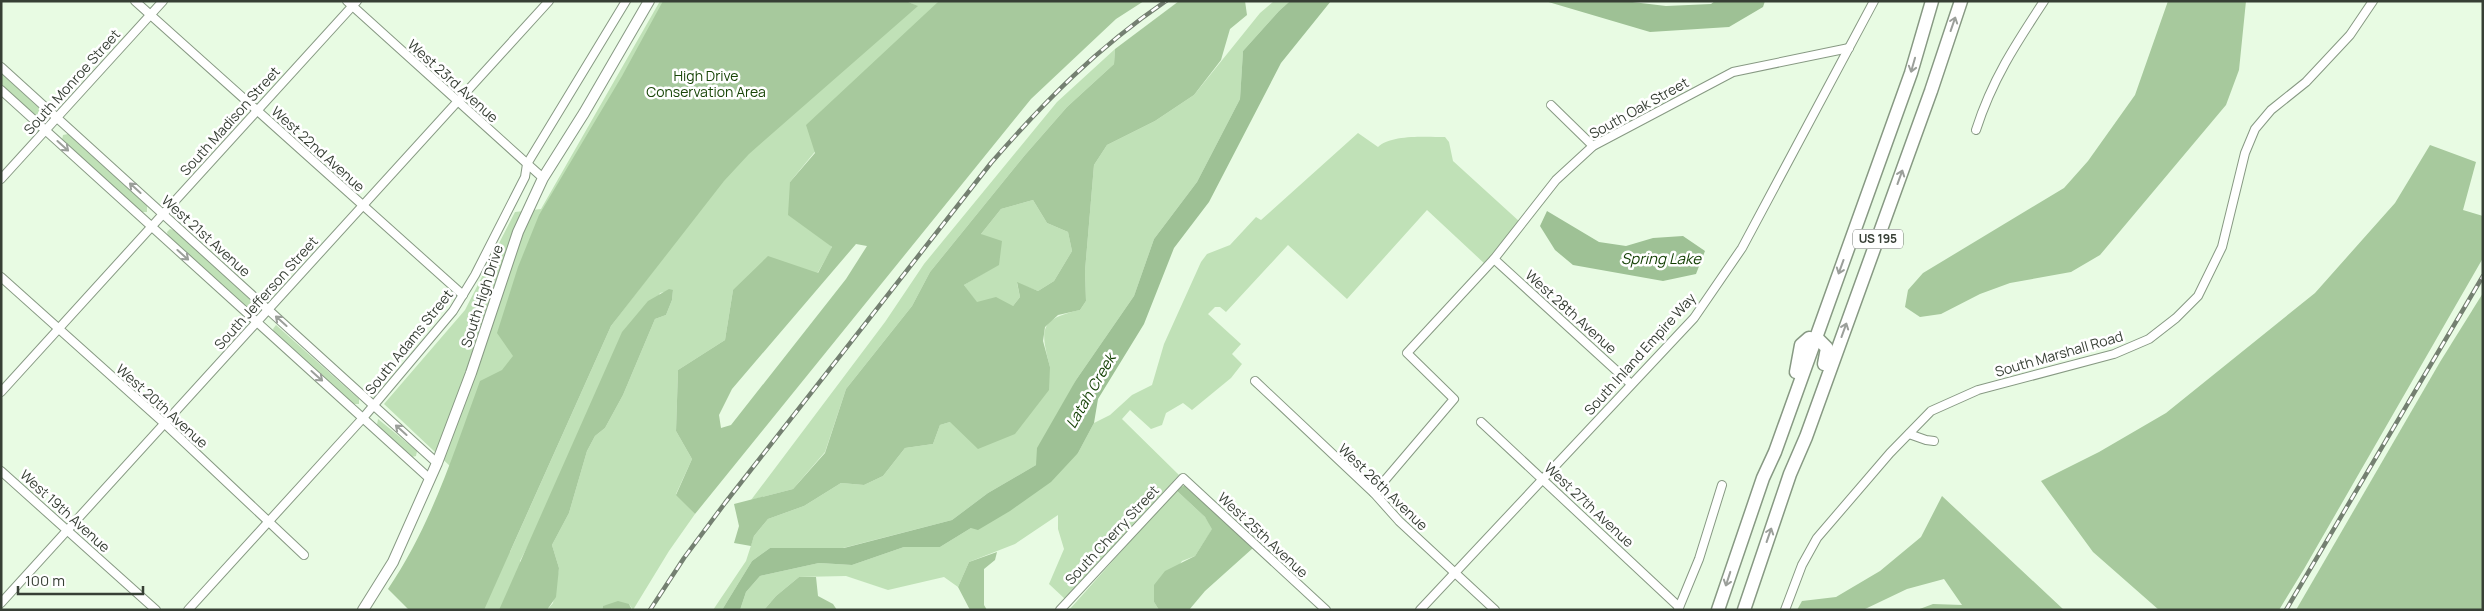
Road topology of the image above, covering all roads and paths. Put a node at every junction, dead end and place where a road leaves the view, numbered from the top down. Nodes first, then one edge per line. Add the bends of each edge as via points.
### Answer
1 (135, 1) edge
2 (162, 1) edge
3 (549, 1) edge
4 (626, 1) edge
5 (649, 1) edge
6 (1874, 1) edge
7 (1932, 1) edge
8 (1961, 1) edge
9 (2044, 1) edge
10 (2373, 1) edge
11 (352, 3) edge
12 (150, 14) junction
13 (1849, 48) junction
14 (1, 67) edge
15 (1, 90) edge
16 (457, 101) junction
17 (1551, 105) dead end
18 (256, 110) junction
19 (56, 117) junction
20 (46, 130) junction
21 (1976, 130) dead end
22 (1593, 146) junction
23 (527, 164) junction
24 (543, 178) junction
25 (1, 179) edge
26 (362, 205) junction
27 (163, 214) junction
28 (152, 227) junction
29 (1494, 259) junction
30 (1, 277) edge
31 (463, 295) junction
32 (268, 309) junction
33 (257, 322) junction
34 (57, 328) junction
35 (1815, 338) junction
36 (1255, 381) dead end
37 (1631, 384) junction
38 (1, 392) edge
39 (374, 405) junction
40 (363, 418) junction
41 (1481, 422) dead end
42 (164, 424) junction
43 (1909, 434) junction
44 (1934, 441) dead end
45 (437, 463) junction
46 (1, 471) edge
47 (1790, 474) junction
48 (1183, 478) joint
49 (430, 479) junction
50 (1542, 479) junction
51 (1722, 485) dead end
52 (1374, 493) junction
53 (270, 521) junction
54 (67, 530) junction
55 (304, 555) dead end
56 (1454, 573) junction
57 (1, 603) edge
58 (1679, 609) edge
59 (156, 610) edge
60 (188, 610) edge
61 (363, 610) edge
62 (1060, 610) edge
63 (1326, 610) edge
64 (1420, 610) edge
65 (1495, 610) edge
66 (1718, 610) edge
67 (1744, 610) edge
68 (1785, 610) edge

1 - 12 street, West 22nd Avenue
2 - 12 street, South Monroe Street
3 - 16 street, South Jefferson Street
4 - 23 street, South Adams Street
5 - 24 main road, South High Drive
6 - 13 street, South Inland Empire Way
7 -> 35 highway, US 195 via 1910,73
47 -> 8 highway, US 195 via 1884,222
9 - 21 street via 2007,56 1986,97
10 - 43 street, South Marshall Road via 2350,35 2255,129 2245,153 2222,247 2198,296 2176,318 2149,339 2114,354 1971,394 1931,411
11 - 16 street, West 23rd Avenue
11 - 18 street, South Madison Street
12 - 18 street, West 22nd Avenue
12 - 19 street, South Monroe Street
13 - 22 street, South Oak Street via 1733,72
13 - 37 street, South Inland Empire Way via 1742,248 1694,318
14 - 19 street, West 21st Avenue
15 - 20 street
16 - 23 street, West 23rd Avenue
16 - 26 street, South Jefferson Street
17 - 22 street
18 - 26 street, West 22nd Avenue
18 - 27 street, South Madison Street
19 - 20 street, South Monroe Street
27 -> 19 street, West 21st Avenue
20 - 25 street, South Monroe Street
20 -> 28 street
22 - 29 street, South Oak Street via 1556,180
23 - 24 street, West 23rd Avenue
23 - 31 street, South Adams Street via 525,177
24 - 45 main road, South High Drive via 518,232
26 - 31 street, West 22nd Avenue
26 - 32 street, South Jefferson Street
27 - 28 street, South Madison Street
27 - 32 street, West 21st Avenue
28 -> 33 street
28 - 34 street, South Madison Street
29 - 37 street, West 28th Avenue
29 - 52 street, South Oak Street via 1407,354 1454,399
30 - 34 street, West 20th Avenue
31 - 39 street, South Adams Street
32 - 33 street, South Jefferson Street
39 -> 32 street, West 21st Avenue
33 -> 40 street
33 - 42 street, South Jefferson Street
34 - 38 street, South Madison Street
34 - 42 street, West 20th Avenue
35 - 47 highway via 1822,342 1828,353
35 -> 66 highway via 1805,340 1801,345 1794,379 1769,449 1764,478
36 - 52 street, West 26th Avenue
37 - 50 street, South Inland Empire Way
39 - 40 street, South Adams Street
45 -> 39 street, West 21st Avenue
40 - 49 street
40 - 53 street, South Adams Street
41 - 50 street, West 27th Avenue
42 - 53 street, West 20th Avenue
42 - 54 street, South Jefferson Street
43 - 44 street
43 - 68 street, South Marshall Road via 1816,538
45 - 49 main road, South High Drive
46 - 54 street, West 19th Avenue
67 -> 47 highway, US 195
48 - 62 street, South Cherry Street
48 - 63 street, West 25th Avenue
49 - 61 main road, South High Drive via 393,562
50 - 56 street, South Inland Empire Way
50 - 58 street, West 27th Avenue
51 - 58 street via 1699,559
52 - 56 street, West 26th Avenue
53 - 55 street, West 20th Avenue
53 - 60 street, South Adams Street
54 - 57 street, South Jefferson Street
54 - 59 street, West 19th Avenue
56 - 64 street, South Inland Empire Way
56 - 65 street, West 26th Avenue

